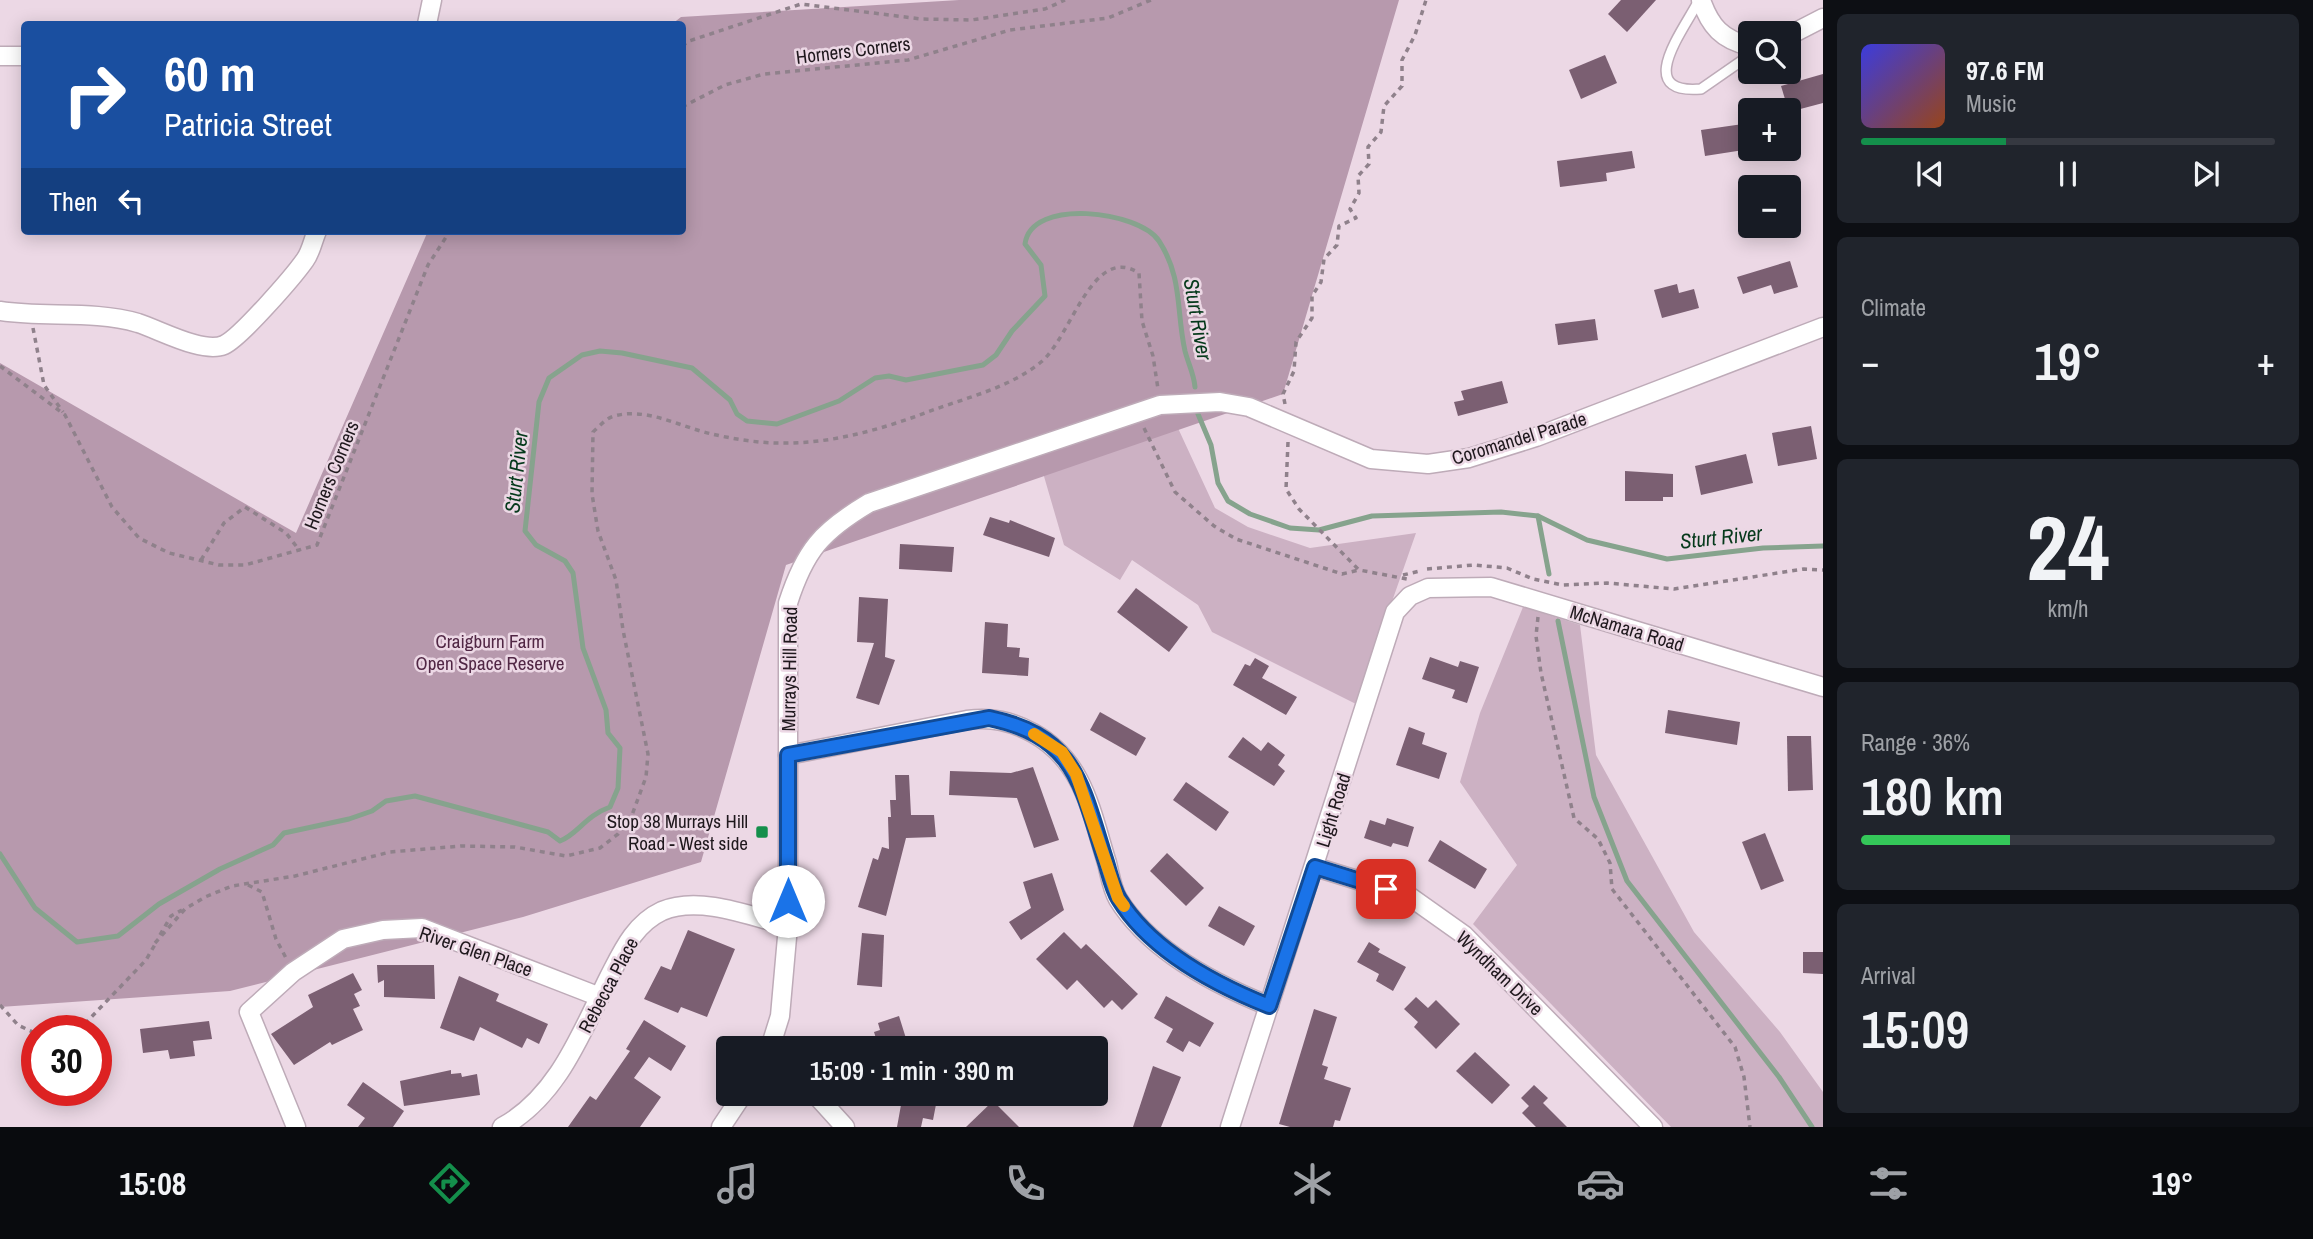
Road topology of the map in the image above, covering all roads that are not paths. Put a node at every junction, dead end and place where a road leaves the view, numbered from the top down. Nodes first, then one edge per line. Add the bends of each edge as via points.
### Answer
1 (432, 0) edge
2 (1700, 0) edge
3 (1823, 18) edge
4 (428, 21) edge
5 (1801, 29) edge
6 (1738, 41) edge
7 (0, 56) edge
8 (21, 56) edge
9 (1738, 63) edge
10 (315, 235) edge
11 (0, 311) edge
12 (1823, 327) edge
13 (1211, 402) joint
14 (1428, 588) joint
15 (1823, 687) edge
16 (788, 755) junction
17 (1315, 867) junction
18 (788, 926) junction
19 (600, 997) junction
20 (1269, 1006) junction
21 (775, 1036) edge
22 (735, 1106) edge
23 (827, 1106) edge
24 (296, 1127) edge
25 (502, 1127) edge
26 (721, 1127) edge
27 (845, 1127) edge
28 (1230, 1127) edge
29 (1653, 1127) edge

1 - 4 street
2 - 6 street via 1718,33
2 - 9 lane via 1671,47 1666,62 1668,79 1673,85 1701,89
3 - 5 street
7 - 8 street
10 - 11 street via 306,259 222,346 195,346 134,322
12 - 13 street, Coromandel Parade via 1536,437 1469,458 1428,464 1371,459 1249,407
13 - 16 street, Murrays Hill Road via 1165,405 1137,413 869,503 834,524 799,568 788,603
14 - 15 street, McNamara Road via 1491,587
14 - 17 street, Light Road via 1410,596 1395,612
16 - 18 street, Murrays Hill Road
16 - 20 street via 967,720 1015,723 1062,752 1076,774 1118,898 1142,928 1171,954
17 - 20 street, Light Road
17 - 29 street, Wyndham Drive via 1409,896 1464,934
18 - 19 street, Rebecca Place via 714,908 662,911 641,925 625,946
18 - 21 street, Murrays Hill Road
19 - 24 street, River Glen Place via 422,928 343,939 293,972 249,1012
19 - 25 street, Rebecca Place via 573,1052 544,1093 521,1117
20 - 28 street, Light Road
22 - 26 street
23 - 27 street

